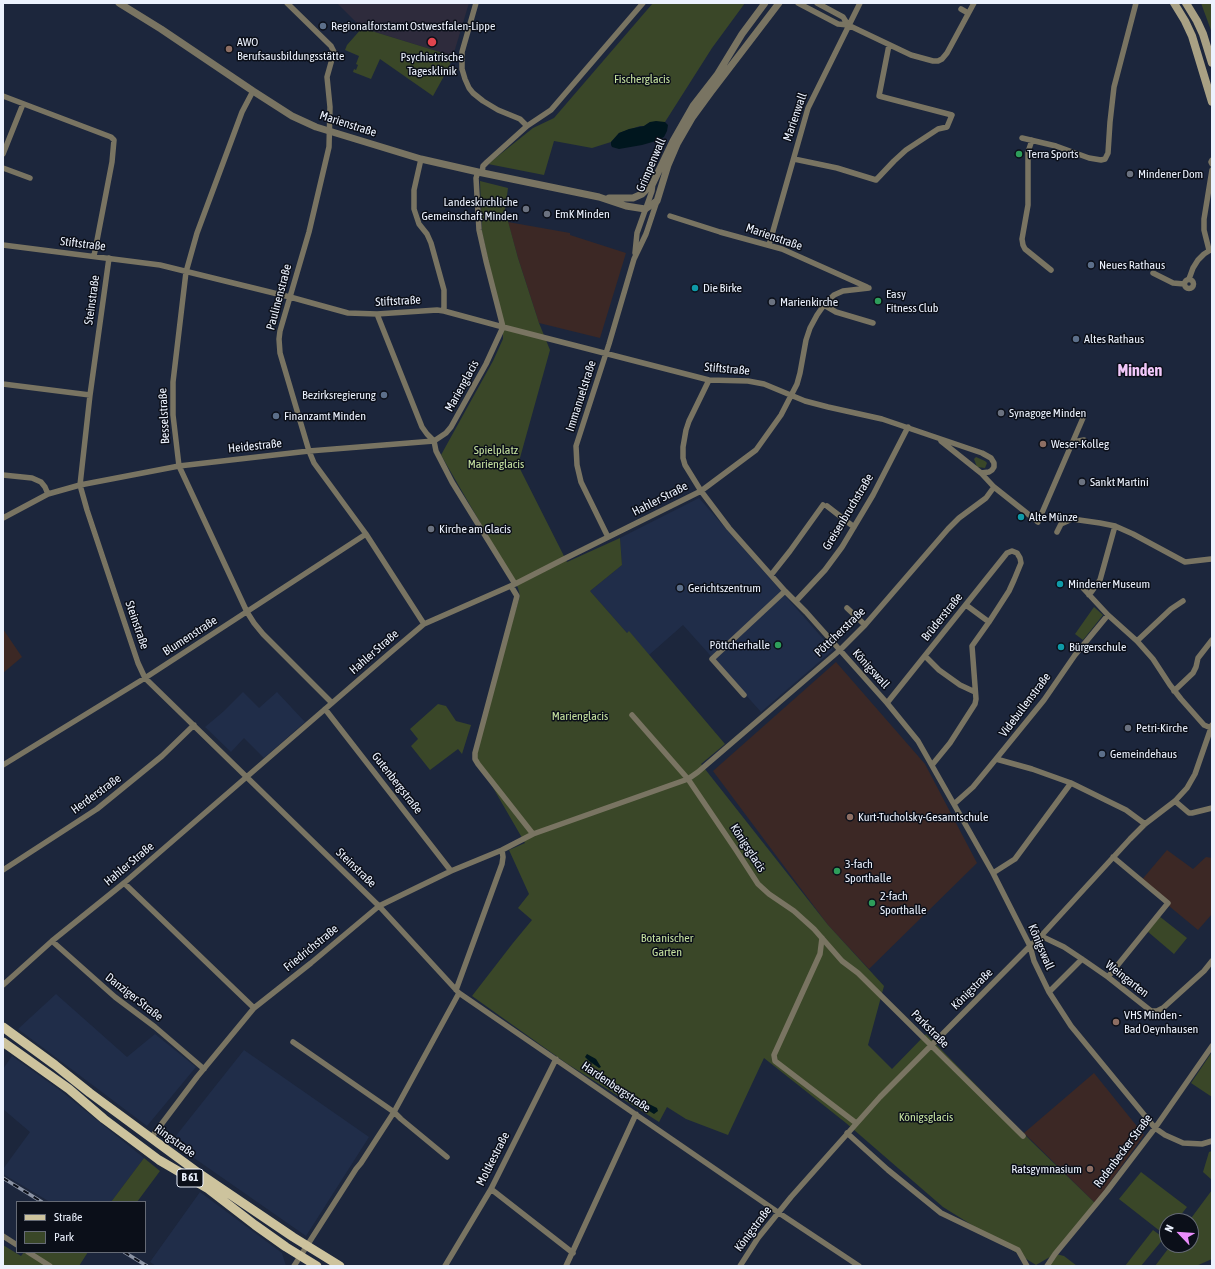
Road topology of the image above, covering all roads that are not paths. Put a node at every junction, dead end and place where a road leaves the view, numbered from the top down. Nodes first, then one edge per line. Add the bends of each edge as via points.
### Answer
1 (119, 3) edge
2 (287, 3) edge
3 (476, 3) edge
4 (643, 3) edge
5 (765, 3) edge
6 (779, 3) edge
7 (798, 3) edge
8 (816, 3) edge
9 (823, 3) edge
10 (860, 3) edge
11 (974, 3) edge
12 (1136, 3) edge
13 (1174, 3) edge
14 (1186, 3) edge
15 (960, 9) dead end
16 (968, 13) junction
17 (836, 14) junction
18 (848, 25) junction
19 (890, 45) junction
20 (1212, 63) edge
21 (1210, 85) edge
22 (253, 91) junction
23 (3, 96) edge
24 (1212, 102) edge
25 (23, 104) junction
26 (527, 126) junction
27 (330, 131) junction
28 (1022, 138) dead end
29 (1032, 140) junction
30 (3, 154) edge
31 (421, 159) junction
32 (794, 159) junction
33 (1212, 160) edge
34 (1212, 164) edge
35 (3, 168) edge
36 (1212, 170) edge
37 (480, 172) junction
38 (30, 178) dead end
39 (653, 183) junction
40 (599, 198) junction
41 (657, 200) junction
42 (645, 209) junction
43 (670, 216) dead end
44 (3, 245) edge
45 (769, 245) junction
46 (1211, 249) edge
47 (94, 256) junction
48 (109, 258) junction
49 (634, 259) junction
50 (1051, 270) dead end
51 (186, 272) junction
52 (1153, 273) dead end
53 (1189, 279) junction
54 (1184, 284) junction
55 (869, 288) joint
56 (290, 298) junction
57 (824, 305) junction
58 (444, 311) junction
59 (377, 314) junction
60 (873, 323) dead end
61 (503, 327) junction
62 (606, 354) junction
63 (709, 380) junction
64 (3, 384) edge
65 (90, 395) junction
66 (791, 395) junction
67 (1083, 418) dead end
68 (908, 427) junction
69 (938, 438) junction
70 (1084, 440) dead end
71 (434, 441) junction
72 (1074, 442) junction
73 (309, 452) junction
74 (179, 466) junction
75 (981, 473) junction
76 (3, 475) edge
77 (80, 486) junction
78 (994, 487) junction
79 (701, 491) junction
80 (48, 494) junction
81 (3, 518) edge
82 (1115, 526) junction
83 (854, 527) junction
84 (1057, 532) dead end
85 (366, 534) junction
86 (608, 537) junction
87 (1211, 559) dead end
88 (771, 575) junction
89 (513, 585) junction
90 (1081, 586) dead end
91 (785, 590) junction
92 (1089, 596) junction
93 (796, 601) junction
94 (1183, 601) dead end
95 (966, 605) junction
96 (847, 608) dead end
97 (247, 612) junction
98 (1108, 615) junction
99 (989, 622) junction
100 (424, 624) junction
101 (865, 625) junction
102 (1212, 640) edge
103 (1137, 641) junction
104 (840, 650) junction
105 (924, 656) junction
106 (145, 678) junction
107 (1174, 691) junction
108 (975, 692) junction
109 (744, 695) dead end
110 (332, 703) junction
111 (886, 703) junction
112 (325, 709) junction
113 (632, 715) dead end
114 (194, 725) junction
115 (1211, 727) edge
116 (996, 759) junction
117 (3, 765) edge
118 (932, 765) junction
119 (247, 777) junction
120 (688, 779) junction
121 (1071, 783) junction
122 (1175, 801) junction
123 (954, 804) junction
124 (1212, 808) edge
125 (1145, 824) junction
126 (532, 834) junction
127 (502, 850) junction
128 (1113, 857) junction
129 (3, 870) edge
130 (451, 871) junction
131 (993, 873) junction
132 (124, 883) junction
133 (379, 906) junction
134 (1041, 936) junction
135 (822, 938) junction
136 (52, 941) junction
137 (1030, 946) junction
138 (1082, 958) junction
139 (1212, 961) edge
140 (1108, 977) junction
141 (3, 985) edge
142 (457, 991) junction
143 (1049, 992) junction
144 (254, 1008) junction
145 (3, 1027) edge
146 (3, 1042) edge
147 (293, 1042) dead end
148 (931, 1045) junction
149 (1212, 1046) edge
150 (556, 1059) junction
151 (204, 1069) junction
152 (394, 1112) junction
153 (636, 1114) junction
154 (856, 1123) junction
155 (1155, 1128) junction
156 (847, 1133) junction
157 (1023, 1136) dead end
158 (151, 1138) junction
159 (1212, 1141) edge
160 (447, 1157) dead end
161 (491, 1189) junction
162 (779, 1213) junction
163 (3, 1236) edge
164 (16, 1244) edge
165 (307, 1246) junction
166 (30, 1253) edge
167 (573, 1253) junction
168 (301, 1256) junction
169 (50, 1266) edge
170 (294, 1266) edge
171 (317, 1266) edge
172 (340, 1266) edge
173 (445, 1266) edge
174 (566, 1266) edge
175 (740, 1266) edge
176 (859, 1266) edge
177 (1027, 1266) edge
178 (1047, 1266) edge

1 - 22 street, Marienstraße via 161,28
2 - 27 street, Paulinenstraße via 333,49 327,77
3 - 26 street via 462,52 465,79 473,92 483,101 520,119
4 - 26 street via 551,110
5 - 39 street, Grimpenwall via 689,112
6 - 41 street, Grimpenwall via 692,118 668,165
7 - 18 street via 838,24
8 - 17 street
9 - 17 street
10 - 18 street, Marienwall
11 - 16 street
12 - 29 street via 1114,87 1108,153 1105,159 1089,158
13 - 21 main road via 1186,21
14 - 20 main road via 1203,34
15 - 16 street
16 - 19 street via 947,53 938,61 911,55
17 - 18 street via 843,17
18 - 19 street
18 - 32 street, Marienwall via 808,108
19 - 32 street via 879,96 952,115 947,127 938,129 906,150 876,180
21 - 24 main road
22 - 27 street, Marienstraße via 292,116
22 - 51 street, Besselstraße via 242,112 197,233
23 - 25 street
25 - 30 street
25 - 47 street via 114,140
26 - 37 street via 487,162
27 - 31 street, Marienstraße
27 - 56 street, Paulinenstraße via 329,147 311,224
28 - 29 street
29 - 50 street via 1028,152 1028,205 1022,239 1025,249
31 - 37 street, Marienstraße
31 - 58 street via 414,190 414,209 419,224 431,243 444,290
32 - 45 street, Marienwall
33 - 34 street
35 - 38 street
36 - 46 street via 1204,219 1206,240
37 - 40 street, Marienstraße
37 - 61 street via 476,178 480,230
39 - 40 street, Marienstraße via 642,194 633,198
39 - 42 street, Grimpenwall
40 - 42 street, Marienstraße
41 - 42 street, Grimpenwall
41 - 49 street, Immanuelstraße via 648,229
42 - 49 street, Immanuelstraße via 637,233
43 - 45 street, Marienstraße
44 - 47 street, Stiftstraße
45 - 55 street, Marienstraße
46 - 53 street via 1198,260
47 - 48 street, Stiftstraße
48 - 51 street, Stiftstraße via 160,265
48 - 65 street, Steinstraße
49 - 62 street, Immanuelstraße
51 - 56 street, Stiftstraße
51 - 74 street, Besselstraße via 173,382 173,415
52 - 54 street via 1173,283
53 - 54 street via 1185,280
53 - 54 street via 1193,282 1192,287 1186,288
55 - 57 street, Hahler Straße via 834,294
56 - 59 street, Stiftstraße via 348,313
56 - 73 street, Paulinenstraße via 280,331 279,347
57 - 60 street via 836,312
57 - 66 street, Hahler Straße via 810,328 797,384
58 - 59 street, Stiftstraße
58 - 61 street, Stiftstraße
59 - 71 street via 422,427
61 - 62 street, Stiftstraße
61 - 71 street, Marienglacis via 451,427
62 - 63 street, Stiftstraße
62 - 86 street, Immanuelstraße via 576,446 581,482
63 - 66 street, Stiftstraße via 748,381 764,384
63 - 79 street, Königswall via 686,430 683,447 683,458
64 - 65 street
65 - 77 street, Steinstraße
66 - 68 street, Stiftstraße
66 - 79 street, Hahler Straße via 781,415 756,450
67 - 72 street
68 - 69 street, Stiftstraße
68 - 83 street, Greisenbruchstraße
69 - 75 street
69 - 75 street, Stiftstraße via 976,451 993,460 992,470
70 - 72 street
71 - 73 street, Heidestraße
71 - 89 street via 436,451 449,476
72 - 78 street via 1038,522
73 - 74 street, Heidestraße
73 - 85 street, Paulinenstraße via 314,463
74 - 77 street, Heidestraße
74 - 97 street, Besselstraße
75 - 78 street
76 - 80 street via 32,478 41,482
77 - 80 street, Heidestraße
77 - 106 street, Steinstraße via 91,525
78 - 101 street, Pöttcherstraße via 986,498 959,518 940,537
79 - 86 street, Hahler Straße
79 - 88 street, Königswall via 729,528
80 - 81 street, Heidestraße
82 - 84 street via 1072,519 1061,524
82 - 87 street via 1186,562
82 - 92 street via 1100,580
83 - 88 street via 825,505
83 - 93 street, Greisenbruchstraße via 824,570
85 - 97 street, Blumenstraße
85 - 100 street, Paulinenstraße
86 - 89 street, Hahler Straße
88 - 91 street, Königswall
89 - 100 street, Hahler Straße
89 - 126 street via 517,596 475,753 478,764
90 - 92 street
91 - 93 street, Königswall
91 - 109 street via 712,659
92 - 98 street
93 - 104 street, Königswall
94 - 103 street
95 - 99 street
95 - 99 street, Brüderstraße via 1007,553 1017,553 1021,563 1009,591
95 - 105 street, Brüderstraße
96 - 101 street
97 - 106 street, Blumenstraße
97 - 110 street, Besselstraße via 263,634
98 - 103 street
98 - 116 street, Videbullenstraße
99 - 108 street via 972,646
100 - 110 street, Hahler Straße
101 - 104 street, Pöttcherstraße
102 - 107 street via 1198,658 1193,673
103 - 107 street via 1153,659
104 - 111 street, Königswall
104 - 120 street, Pöttcherstraße
105 - 108 street via 960,686
105 - 111 street, Brüderstraße
106 - 114 street, Steinstraße
106 - 117 street, Blumenstraße
107 - 115 street via 1204,725
108 - 118 street via 975,704 950,743
110 - 112 street, Hahler Straße
111 - 118 street, Königswall via 918,741
112 - 119 street, Hahler Straße
112 - 130 street, Gutenbergstraße
113 - 120 street, Königsglacis
114 - 119 street, Steinstraße
114 - 129 street, Herderstraße via 162,756 97,809
115 - 122 street, Königstraße via 1195,774
116 - 121 street
116 - 123 street, Videbullenstraße via 973,787
118 - 123 street, Königswall
119 - 132 street, Hahler Straße
119 - 133 street, Steinstraße
120 - 126 street
120 - 135 street, Königsglacis via 758,884 794,911
121 - 125 street via 1126,810
121 - 131 street via 1015,859
122 - 124 street via 1189,813
122 - 125 street, Königstraße
123 - 131 street, Königswall
125 - 128 street, Königstraße
126 - 127 street, Friedrichstraße
127 - 130 street, Friedrichstraße
127 - 142 street via 502,864
128 - 134 street, Königstraße
128 - 140 street via 1168,903
130 - 133 street, Friedrichstraße
131 - 137 street, Königswall
132 - 136 street, Hahler Straße
132 - 144 street
133 - 142 street, Hardenbergstraße
133 - 144 street, Friedrichstraße
134 - 137 street, Königstraße
134 - 138 street, Weingarten
135 - 148 street, Parkstraße via 842,961 858,973
135 - 154 street via 820,954 774,1055 775,1061
136 - 141 street, Hahler Straße
136 - 151 street, Danziger Straße via 110,993
137 - 143 street, Königswall via 1034,961
137 - 148 street, Königstraße
138 - 140 street, Weingarten
138 - 143 street, Königswall
139 - 140 street, Weingarten via 1167,1005 1157,1011 1151,1011
142 - 150 street, Hardenbergstraße
142 - 152 street
143 - 155 street, Königswall via 1071,1026
144 - 151 street, Friedrichstraße
145 - 158 main road, Ringstraße / B 61
146 - 168 main road, Ringstraße / B 61 via 69,1089 104,1119 168,1166 207,1188
147 - 152 street
148 - 154 street, Königstraße
148 - 157 street, Parkstraße
149 - 155 street, Rodenbecker Straße
150 - 153 street, Hardenbergstraße
150 - 161 street, Moltkestraße
151 - 158 street, Friedrichstraße
152 - 160 street
152 - 165 street
153 - 162 street, Hardenbergstraße
153 - 167 street
154 - 156 street, Königstraße
155 - 159 street, Königswall via 1183,1143 1202,1144
155 - 178 street, Rodenbecker Straße
156 - 162 street, Königstraße
156 - 177 street via 941,1213 1018,1250
158 - 165 main road, Ringstraße / B 61
161 - 167 street
161 - 173 street, Moltkestraße
162 - 175 street, Königstraße via 758,1238
162 - 176 street, Hardenbergstraße
163 - 164 street
165 - 168 street
165 - 172 main road, Ringstraße / B 61
166 - 169 street
167 - 174 street
168 - 170 street
168 - 171 main road, Ringstraße / B 61

